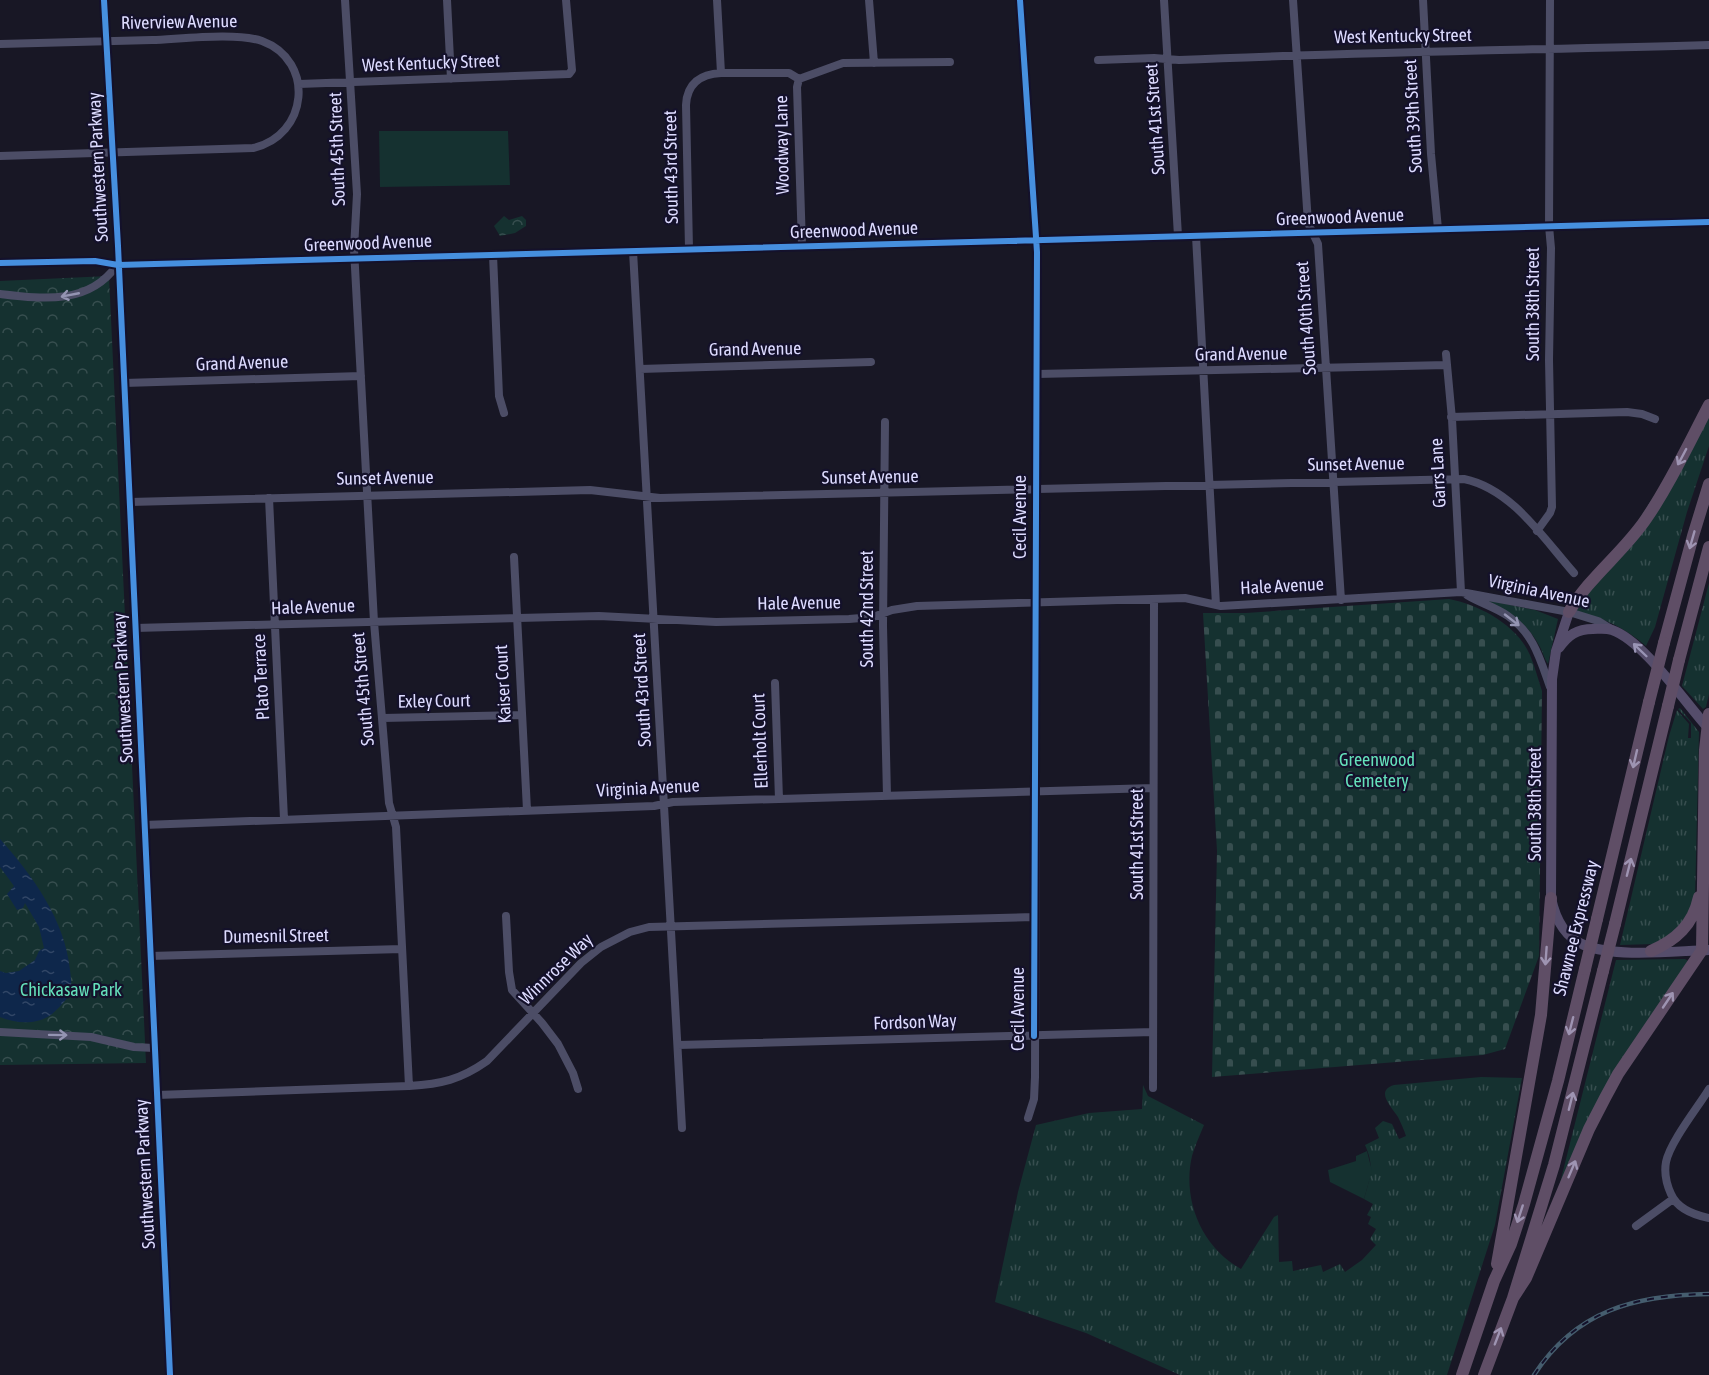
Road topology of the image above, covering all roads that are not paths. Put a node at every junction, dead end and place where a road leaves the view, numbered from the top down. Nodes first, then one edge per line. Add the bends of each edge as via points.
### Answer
1 (104, 0) edge
2 (345, 0) edge
3 (447, 0) edge
4 (566, 0) edge
5 (717, 0) edge
6 (869, 0) edge
7 (1020, 0) edge
8 (1164, 0) edge
9 (1293, 0) edge
10 (1423, 0) edge
11 (1550, 0) edge
12 (106, 41) junction
13 (0, 44) edge
14 (1709, 45) edge
15 (1551, 50) junction
16 (1426, 53) junction
17 (1297, 56) junction
18 (1167, 59) junction
19 (1098, 60) dead end
20 (950, 62) dead end
21 (874, 63) junction
22 (721, 73) junction
23 (451, 79) junction
24 (800, 79) junction
25 (351, 83) junction
26 (299, 84) junction
27 (113, 153) junction
28 (0, 156) edge
29 (1709, 222) edge
30 (1549, 226) junction
31 (1438, 230) junction
32 (1313, 233) junction
33 (1178, 236) junction
34 (1196, 236) junction
35 (1036, 240) junction
36 (802, 246) junction
37 (689, 249) junction
38 (633, 251) junction
39 (493, 255) junction
40 (355, 258) junction
41 (0, 263) edge
42 (118, 264) junction
43 (0, 294) edge
44 (1446, 354) dead end
45 (871, 362) dead end
46 (1447, 365) junction
47 (1326, 368) junction
48 (640, 369) junction
49 (1204, 371) junction
50 (1036, 374) junction
51 (361, 376) junction
52 (124, 383) junction
53 (1709, 405) edge
54 (504, 413) dead end
55 (1551, 414) junction
56 (1451, 417) junction
57 (1655, 419) dead end
58 (885, 422) dead end
59 (1455, 478) junction
60 (1332, 482) junction
61 (1709, 484) edge
62 (1210, 485) junction
63 (1035, 489) junction
64 (884, 493) junction
65 (368, 495) junction
66 (647, 496) junction
67 (269, 498) junction
68 (130, 502) junction
69 (1537, 531) junction
70 (1709, 547) edge
71 (514, 557) dead end
72 (1574, 573) dead end
73 (1461, 592) junction
74 (1154, 600) junction
75 (1341, 600) junction
76 (1035, 603) junction
77 (1216, 606) junction
78 (1569, 612) junction
79 (883, 613) junction
80 (516, 618) junction
81 (654, 618) junction
82 (374, 622) junction
83 (275, 624) junction
84 (135, 628) junction
85 (1611, 630) junction
86 (1556, 651) junction
87 (775, 683) dead end
88 (1552, 691) junction
89 (521, 715) junction
90 (383, 718) junction
91 (1708, 723) edge
92 (1153, 788) junction
93 (1035, 792) junction
94 (887, 796) junction
95 (779, 799) junction
96 (664, 804) junction
97 (527, 810) junction
98 (393, 816) junction
99 (284, 819) junction
100 (144, 825) junction
101 (1702, 875) junction
102 (1551, 898) junction
103 (506, 916) dead end
104 (1034, 917) junction
105 (671, 926) junction
106 (402, 949) junction
107 (1706, 950) edge
108 (1651, 951) junction
109 (150, 956) junction
110 (533, 1014) junction
111 (0, 1032) edge
112 (1153, 1032) junction
113 (1034, 1036) junction
114 (678, 1045) junction
115 (154, 1048) junction
116 (409, 1086) junction
117 (1153, 1088) dead end
118 (578, 1089) dead end
119 (1709, 1089) edge
120 (157, 1095) junction
121 (1028, 1118) dead end
122 (682, 1128) dead end
123 (1674, 1199) junction
124 (1709, 1218) edge
125 (1636, 1226) dead end
126 (1494, 1281) junction
127 (1513, 1298) junction
128 (170, 1375) edge
129 (1462, 1375) edge
130 (1484, 1375) edge

1 - 12 street, Southwestern Parkway
2 - 25 street, South 45th Street
3 - 23 street
4 - 23 street, West Kentucky Street via 572,70 569,74
5 - 22 street
6 - 21 street
7 - 35 street, Cecil Avenue
8 - 18 street, South 41st Street
9 - 17 street, South 40th Street
10 - 16 street, South 39th Street
11 - 15 street, South 38th Street
12 - 13 street, Riverview Avenue
12 - 26 street, Riverview Avenue via 256,39 283,55
12 - 27 street, Southwestern Parkway
14 - 15 street, West Kentucky Street
15 - 16 street, West Kentucky Street
15 - 30 street, South 38th Street
16 - 17 street, West Kentucky Street
16 - 31 street, South 39th Street
17 - 18 street, West Kentucky Street
17 - 32 street, South 40th Street via 1308,223
18 - 19 street, West Kentucky Street
18 - 33 street, South 41st Street
20 - 21 street
21 - 24 street via 843,63
22 - 24 street via 789,73
22 - 37 street, South 43rd Street via 703,77 686,96
23 - 25 street, West Kentucky Street
24 - 36 street, Woodway Lane via 797,87
25 - 26 street, West Kentucky Street
25 - 40 street, South 45th Street via 357,194
26 - 27 street via 299,101 290,123 267,144 252,148
27 - 28 street
27 - 42 street, Southwestern Parkway
29 - 30 street, Greenwood Avenue
30 - 31 street, Greenwood Avenue
30 - 55 street, South 38th Street
31 - 32 street, Greenwood Avenue
32 - 34 street, Greenwood Avenue
32 - 47 street, South 40th Street via 1318,244
33 - 34 street, Greenwood Avenue
33 - 35 street, Greenwood Avenue
34 - 49 street
35 - 36 street, Greenwood Avenue
35 - 50 street, Cecil Avenue
36 - 37 street, Greenwood Avenue
37 - 38 street, Greenwood Avenue
38 - 39 street, Greenwood Avenue
38 - 48 street, South 43rd Street
39 - 40 street, Greenwood Avenue
39 - 54 street via 499,396
40 - 42 street, Greenwood Avenue
40 - 51 street, South 45th Street
41 - 42 street, Greenwood Avenue
42 -> 43 street via 102,282 76,295 45,298
42 - 52 street, Southwestern Parkway
44 - 46 street, Garrs Lane
45 - 48 street, Grand Avenue
46 - 47 street, Grand Avenue
46 - 56 street, Garrs Lane
47 - 49 street, Grand Avenue
47 - 60 street, South 40th Street
48 - 66 street, South 43rd Street
49 - 50 street, Grand Avenue
49 - 62 street
50 - 63 street, Cecil Avenue
51 - 52 street, Grand Avenue
51 - 65 street, South 45th Street
52 - 68 street, Southwestern Parkway
53 -> 78 highway via 1646,519 1584,588
55 - 56 street
55 - 57 street via 1633,412
55 - 69 street, South 38th Street via 1552,507
56 - 59 street, Garrs Lane
58 - 64 street, South 42nd Street
59 - 60 street, Sunset Avenue
59 - 69 street, Sunset Avenue via 1501,494
59 - 73 street, Garrs Lane
60 - 62 street, Sunset Avenue
60 - 75 street, South 40th Street
61 -> 126 highway, Shawnee Expressway, bridge via 1649,702 1558,1081 1511,1244
62 - 63 street, Sunset Avenue
62 - 77 street
63 - 64 street, Sunset Avenue
63 - 76 street, Cecil Avenue
64 - 66 street, Sunset Avenue
64 - 79 street, South 42nd Street
65 - 66 street, Sunset Avenue via 590,490
65 - 67 street, Sunset Avenue
65 - 82 street, South 45th Street
66 - 81 street, South 43rd Street
67 - 68 street, Sunset Avenue
67 - 83 street, Plato Terrace
68 - 84 street, Southwestern Parkway
69 - 72 street, Sunset Avenue
127 -> 70 highway, Shawnee Expressway, bridge via 1560,1144
71 - 80 street, Kaiser Court
73 - 75 street, Hale Avenue
73 - 78 street, Virginia Avenue
73 -> 88 street via 1508,616 1527,633 1537,648
74 - 76 street, Hale Avenue
74 - 77 street, Hale Avenue via 1185,598
74 - 92 street, South 41st Street
75 - 77 street, Hale Avenue
76 - 79 street, Hale Avenue via 917,606
76 - 93 street, Cecil Avenue
78 - 85 street, Virginia Avenue via 1598,621
78 - 86 main road, South 38th Street
79 - 81 street, Hale Avenue via 828,620 716,622
79 - 94 street, South 42nd Street
80 - 81 street, Hale Avenue
80 - 82 street, Hale Avenue
80 - 89 street, Kaiser Court
81 - 96 street, South 43rd Street
82 - 83 street, Hale Avenue
82 - 90 street, South 45th Street
83 - 84 street, Hale Avenue
83 - 99 street, Plato Terrace
84 - 100 street, Southwestern Parkway
85 - 86 main road via 1573,632
91 -> 85 main road, Virginia Avenue via 1645,654
86 - 88 main road, South 38th Street
87 - 95 street, Ellerholt Court
88 - 102 main road, South 38th Street
89 - 90 street, Exley Court
89 - 97 street, Kaiser Court
90 - 98 street, South 45th Street
91 - 101 highway
92 - 93 street, Virginia Avenue
92 - 112 street, South 41st Street
93 - 94 street, Virginia Avenue
93 - 104 street, Cecil Avenue
94 - 95 street, Virginia Avenue
95 - 96 street, Virginia Avenue
96 - 97 street, Virginia Avenue
96 - 105 street, South 43rd Street
97 - 98 street, Virginia Avenue
98 - 99 street, Virginia Avenue
98 - 106 street, South 45th Street
99 - 100 street, Virginia Avenue
100 - 109 street, Southwestern Parkway
101 - 107 highway
101 - 108 highway via 1694,916 1679,934
102 - 108 main road, South 38th Street via 1560,925 1583,945 1624,952
102 -> 126 highway via 1541,1015
103 - 110 street via 510,982 515,995
104 - 105 street, Winnrose Way
104 - 113 street, Cecil Avenue
105 - 110 street, Winnrose Way via 630,932 600,947
105 - 114 street, South 43rd Street
106 - 109 street, Dumesnil Street
106 - 116 street, South 45th Street
107 - 108 main road
127 -> 107 highway via 1526,1278 1589,1129 1618,1074
109 - 115 street, Southwestern Parkway
110 - 116 street, Winnrose Way via 473,1071 439,1084
110 - 118 street via 558,1044
111 -> 115 street via 91,1037
112 - 113 street, Fordson Way
112 - 117 street, South 41st Street
113 - 114 street, Fordson Way
113 - 121 street, Cecil Avenue via 1034,1100
114 - 122 street, South 43rd Street
115 - 120 street, Southwestern Parkway
116 - 120 street, Winnrose Way
119 - 123 street via 1669,1154 1665,1176
120 - 128 street, Southwestern Parkway
123 - 124 street via 1688,1211
123 - 125 street
126 - 129 highway, Shawnee Expressway
130 -> 127 highway, Shawnee Expressway

